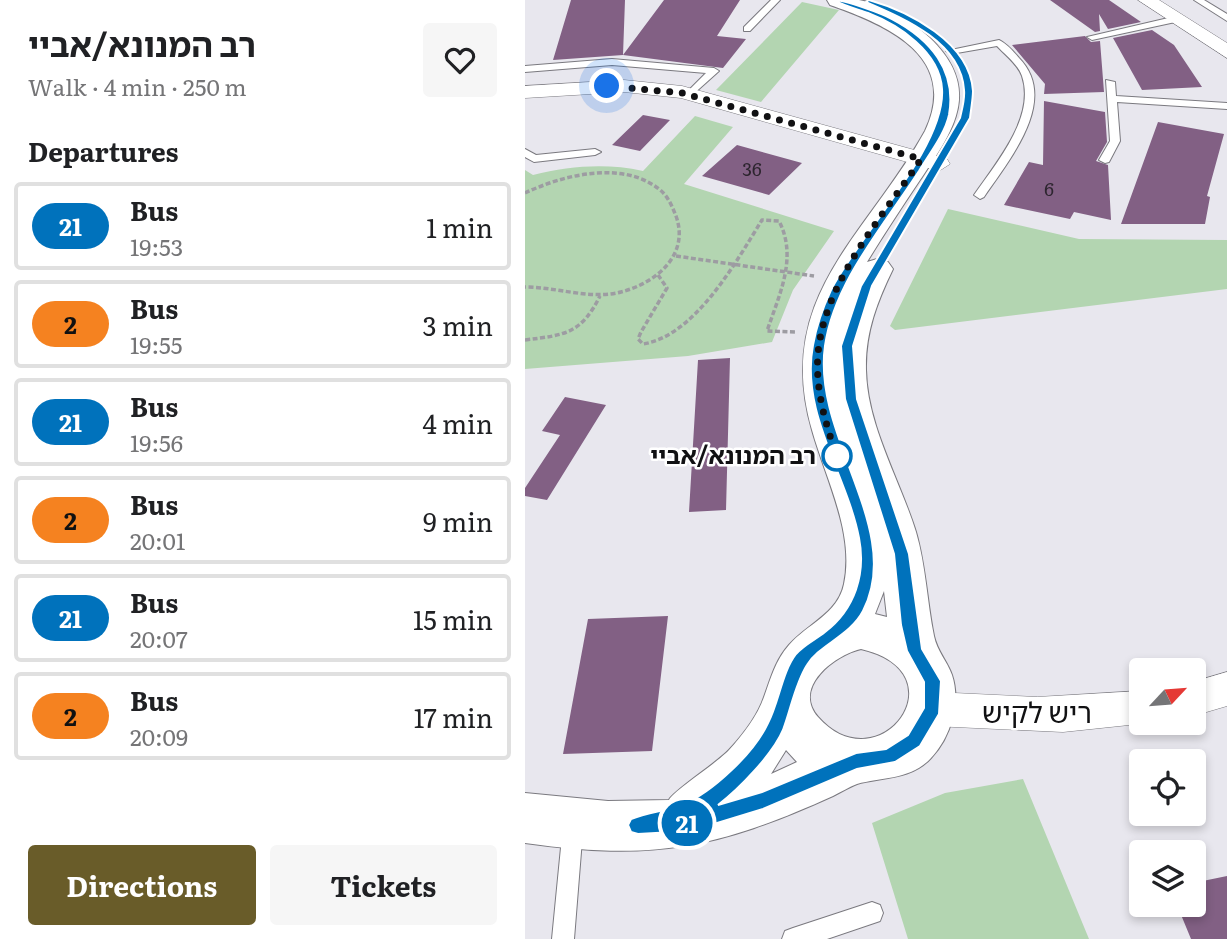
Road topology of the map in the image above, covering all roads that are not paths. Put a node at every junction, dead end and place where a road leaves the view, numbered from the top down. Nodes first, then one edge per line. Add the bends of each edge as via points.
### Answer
1 (776, 0) edge
2 (838, 0) edge
3 (868, 0) edge
4 (1147, 0) edge
5 (1198, 0) edge
6 (1227, 18) edge
7 (1177, 19) junction
8 (747, 29) dead end
9 (1092, 37) dead end
10 (951, 51) junction
11 (1227, 52) edge
12 (525, 69) edge
13 (1110, 82) dead end
14 (525, 92) edge
15 (690, 94) junction
16 (1112, 99) junction
17 (1227, 106) edge
18 (525, 152) edge
19 (595, 152) dead end
20 (1105, 160) dead end
21 (930, 162) junction
22 (980, 195) dead end
23 (831, 637) junction
24 (915, 651) junction
25 (1227, 689) edge
26 (1206, 695) edge
27 (788, 697) junction
28 (933, 709) junction
29 (1129, 710) edge
30 (856, 761) junction
31 (549, 821) edge
32 (638, 825) junction
33 (872, 913) dead end
34 (563, 939) edge
35 (793, 939) edge

1 - 8 lane
2 - 21 street via 893,22 924,43 935,57 943,72 947,102
3 - 10 street via 925,27
4 - 7 street
5 - 6 lane
7 - 9 lane
7 - 11 street
10 - 21 street via 966,78 968,105 965,118
10 - 22 lane via 999,43 1028,77 1021,132
12 - 15 lane via 612,62 714,71
13 - 16 lane
14 - 15 street via 624,86
15 - 21 street
16 - 17 lane
16 - 20 lane via 1115,141
18 - 19 lane via 534,159
21 - 23 street via 842,280 822,332 818,370 822,405 866,537 869,564 856,610
21 - 24 street via 867,286 847,346 856,421 901,554
23 - 24 street via 871,631 898,639
23 - 27 street via 800,661
24 - 28 street via 932,681
25 - 26 street
27 - 30 street via 796,725 809,742 835,757
27 - 32 street via 774,729 729,786 708,802
28 - 29 street, ריש לקיש via 1002,715
28 - 30 street via 921,733 907,747 878,760
30 - 32 street via 724,813 691,822
31 - 32 street
31 - 34 lane
33 - 35 lane

